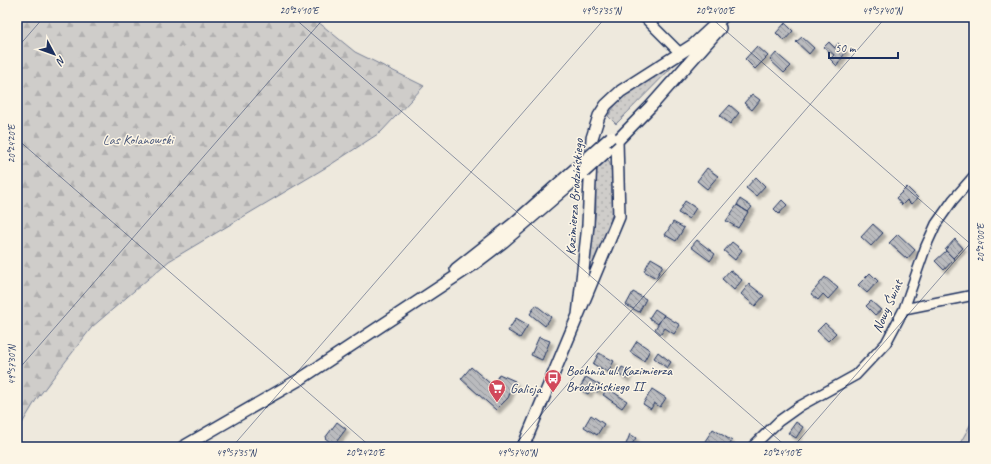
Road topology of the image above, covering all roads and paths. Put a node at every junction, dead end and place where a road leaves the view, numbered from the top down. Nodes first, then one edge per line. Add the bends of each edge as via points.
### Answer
1 (644, 17) edge
2 (723, 17) edge
3 (730, 17) edge
4 (680, 53) junction
5 (614, 139) junction
6 (584, 167) junction
7 (974, 176) edge
8 (974, 295) edge
9 (904, 309) junction
10 (578, 315) junction
11 (183, 447) edge
12 (523, 447) edge
13 (752, 447) edge

1 - 4 street
2 - 4 main road, Kazimierza Brodzińskiego
3 - 5 main road
4 - 10 main road, Kazimierza Brodzińskiego via 621,91 606,105 599,116 592,138 587,240
5 - 6 main road, bridge
5 - 6 main road, bridge via 607,151
5 - 10 main road, Kazimierza Brodzińskiego via 619,217
6 - 11 main road via 412,304 302,378
7 - 9 street, Nowy Świat via 936,224
8 - 9 street
9 - 13 street, Nowy Świat via 886,343 856,375 800,406
10 - 12 main road, Kazimierza Brodzińskiego

